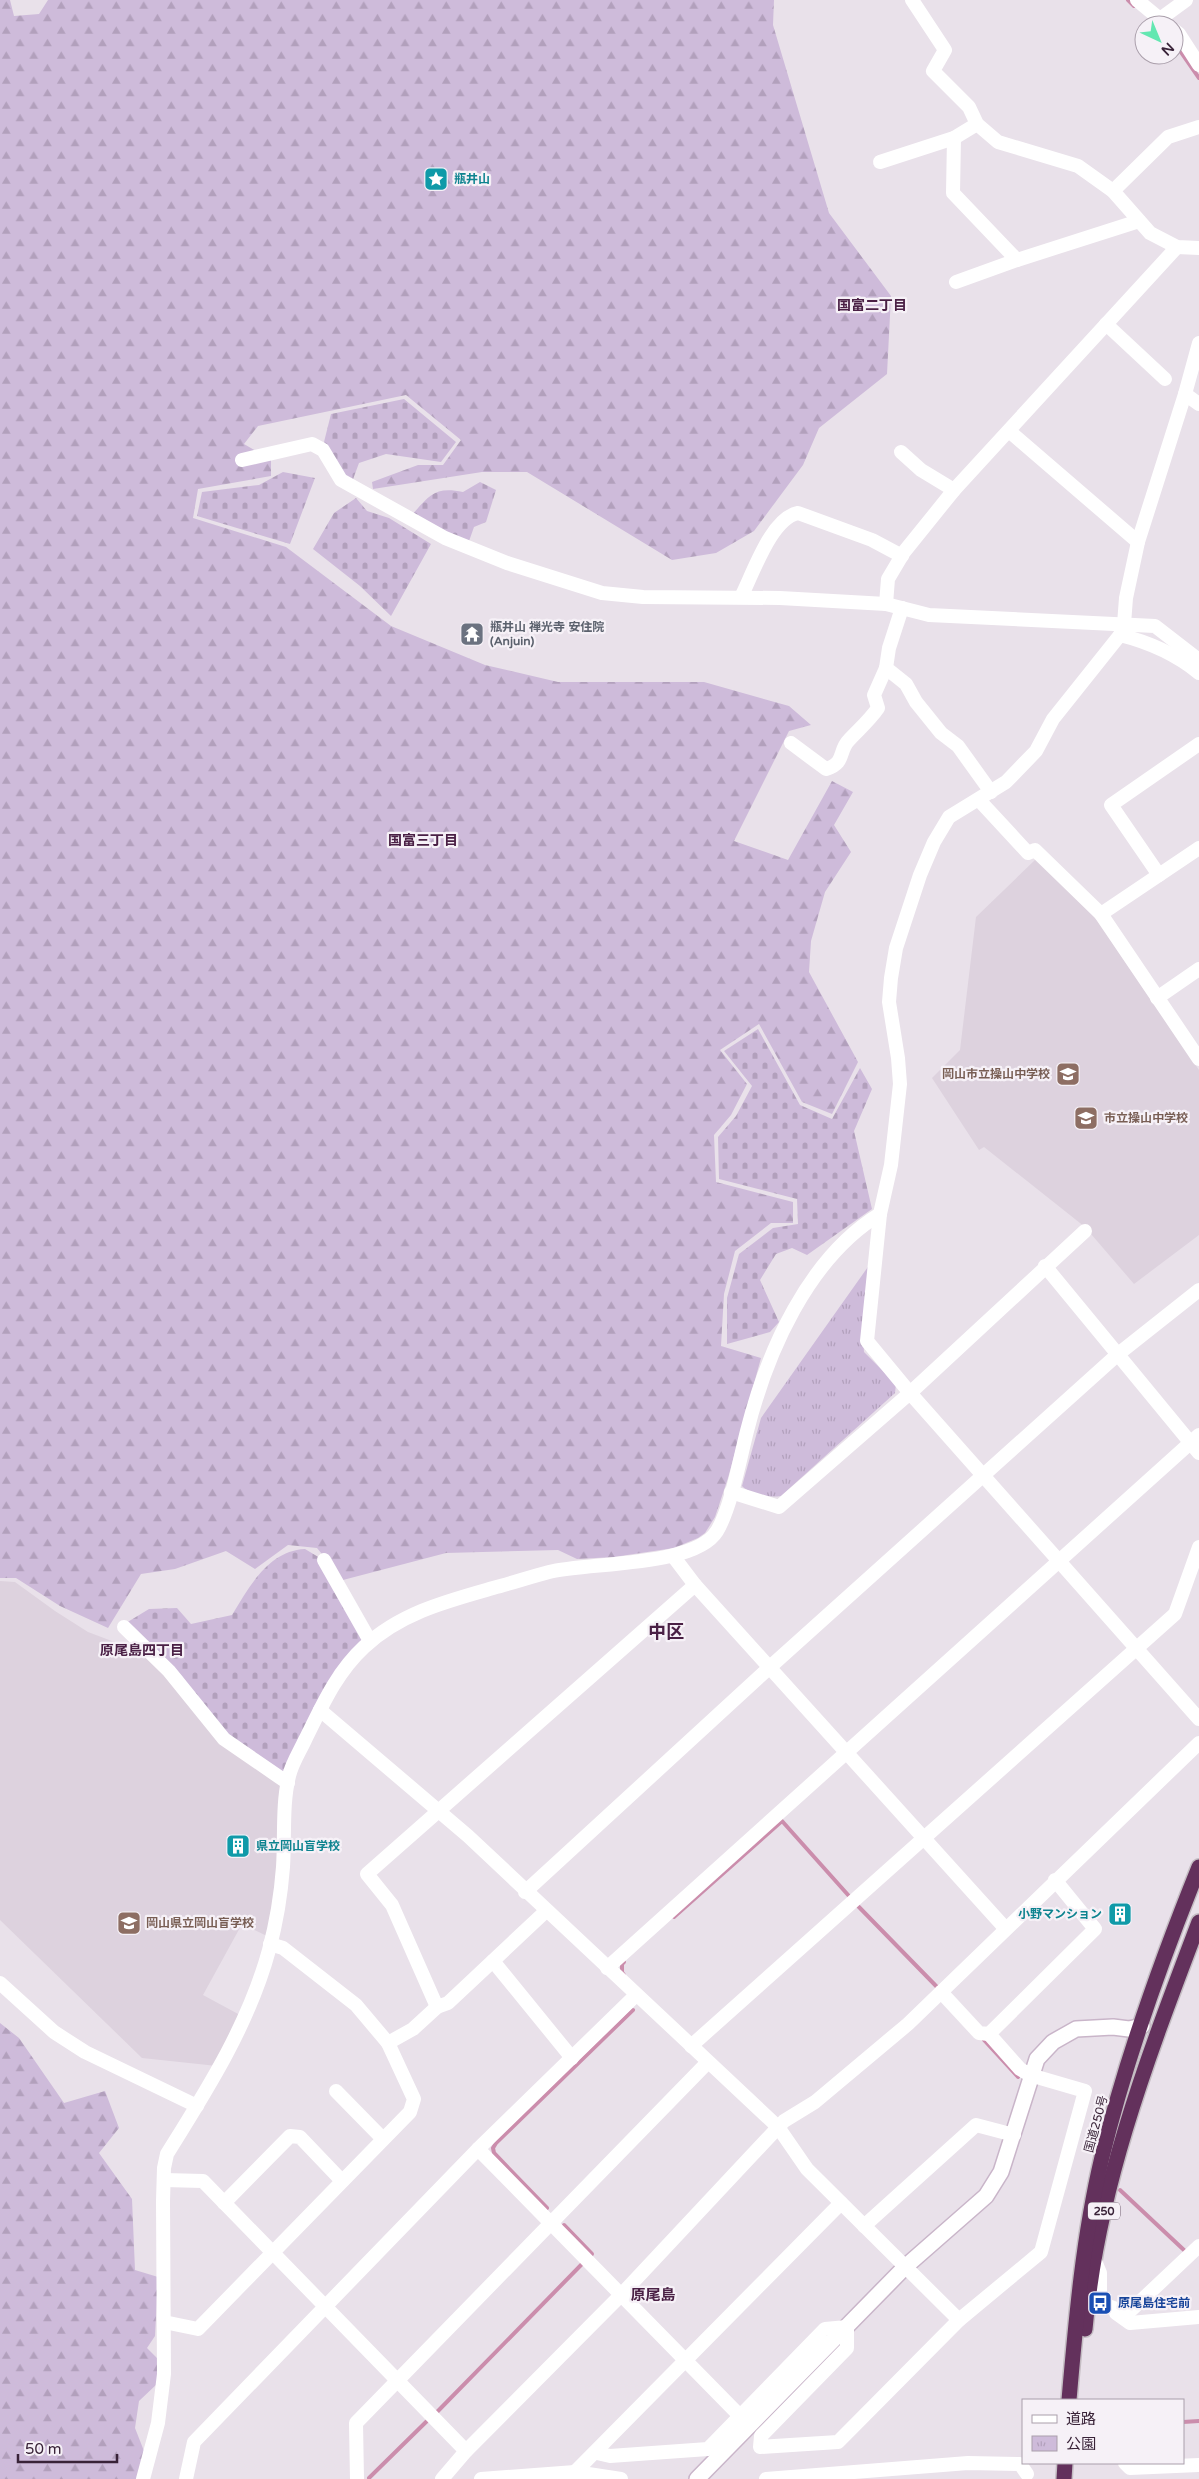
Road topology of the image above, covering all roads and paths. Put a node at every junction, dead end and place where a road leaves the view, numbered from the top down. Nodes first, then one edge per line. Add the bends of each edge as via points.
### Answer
1 (912, 0) edge
2 (1137, 0) edge
3 (1186, 0) edge
4 (1155, 15) edge
5 (1171, 15) edge
6 (1184, 42) edge
7 (1199, 65) edge
8 (977, 124) junction
9 (1199, 127) edge
10 (954, 138) junction
11 (880, 162) dead end
12 (1113, 192) junction
13 (1139, 221) junction
14 (1177, 247) junction
15 (1199, 248) edge
16 (1017, 260) junction
17 (956, 282) dead end
18 (1106, 324) junction
19 (1199, 343) edge
20 (1165, 379) dead end
21 (1185, 394) junction
22 (1199, 404) edge
23 (1008, 430) junction
24 (901, 452) dead end
25 (242, 460) dead end
26 (954, 490) junction
27 (1138, 542) junction
28 (902, 556) junction
29 (741, 597) junction
30 (886, 604) junction
31 (902, 608) junction
32 (1122, 630) junction
33 (1199, 660) edge
34 (886, 668) junction
35 (1199, 673) edge
36 (791, 743) dead end
37 (1199, 744) edge
38 (991, 792) junction
39 (978, 800) junction
40 (1199, 848) edge
41 (1159, 875) junction
42 (1101, 914) junction
43 (1199, 970) edge
44 (1157, 998) junction
45 (1199, 1059) edge
46 (880, 1214) junction
47 (1084, 1231) dead end
48 (1046, 1266) junction
49 (1199, 1290) edge
50 (1118, 1355) junction
51 (910, 1393) junction
52 (1196, 1444) edge
53 (983, 1476) junction
54 (731, 1492) junction
55 (1199, 1547) edge
56 (673, 1556) junction
57 (324, 1560) dead end
58 (1058, 1562) junction
59 (695, 1585) junction
60 (124, 1627) dead end
61 (370, 1641) junction
62 (1136, 1648) junction
63 (770, 1667) junction
64 (320, 1710) junction
65 (1199, 1719) edge
66 (1199, 1743) edge
67 (846, 1752) junction
68 (288, 1783) junction
69 (437, 1811) junction
70 (924, 1838) junction
71 (1199, 1867) edge
72 (1055, 1880) junction
73 (525, 1892) junction
74 (546, 1911) junction
75 (1199, 1922) edge
76 (1005, 1928) junction
77 (270, 1944) junction
78 (493, 1961) junction
79 (607, 1968) junction
80 (0, 1983) edge
81 (941, 1992) junction
82 (636, 1995) junction
83 (437, 2008) junction
84 (1142, 2026) junction
85 (989, 2034) junction
86 (388, 2043) junction
87 (691, 2046) junction
88 (572, 2058) junction
89 (708, 2062) junction
90 (1030, 2076) junction
91 (336, 2091) dead end
92 (197, 2106) junction
93 (778, 2127) junction
94 (1014, 2136) junction
95 (383, 2139) junction
96 (478, 2149) junction
97 (164, 2180) junction
98 (342, 2181) junction
99 (224, 2203) junction
100 (840, 2203) junction
101 (551, 2221) junction
102 (864, 2226) junction
103 (1199, 2246) edge
104 (272, 2251) junction
105 (1095, 2261) junction
106 (905, 2267) junction
107 (621, 2295) junction
108 (1100, 2303) junction
109 (325, 2308) junction
110 (1199, 2317) edge
111 (959, 2320) junction
112 (164, 2322) junction
113 (847, 2327) junction
114 (685, 2360) junction
115 (396, 2380) junction
116 (1070, 2399) edge
117 (1079, 2399) edge
118 (740, 2416) junction
119 (466, 2451) junction
120 (597, 2453) junction
121 (1065, 2464) edge
122 (1074, 2464) edge
123 (1126, 2464) edge
124 (1199, 2465) edge
125 (575, 2472) junction
126 (1026, 2474) edge
127 (143, 2479) edge
128 (186, 2479) edge
129 (357, 2479) edge
130 (442, 2479) edge
131 (481, 2479) edge
132 (621, 2479) edge
133 (697, 2479) edge
134 (766, 2479) edge
135 (1064, 2479) edge
136 (1073, 2479) edge

1 - 8 street via 945,50 933,71 969,107
2 - 4 street
3 - 5 street
6 - 7 street
8 - 10 street
8 - 12 street via 998,142 1078,166
9 - 12 street via 1168,137
10 - 11 street
10 - 16 street via 952,193
12 - 13 street
13 - 14 street via 1150,234
13 - 16 street
14 - 15 street
14 - 18 street
16 - 17 street
18 - 20 street
18 - 23 street
19 - 21 street
21 - 22 street
21 - 27 street
23 - 26 street
23 - 27 street
24 - 26 street via 921,470
25 - 29 street via 312,444 323,450 341,480 358,491 445,538 507,563 602,593 643,597
26 - 28 street
27 - 32 street
28 - 29 street via 872,540 798,513 790,515 776,527
28 - 30 street via 888,579
29 - 30 street
30 - 31 street
31 - 32 street via 929,616
31 - 34 street
32 - 33 street via 1154,626
32 - 35 street
32 - 38 street via 1053,720 1036,751 1006,782
34 - 36 street via 874,695 878,708 848,741 842,758 834,766 826,769
34 - 38 street via 906,684 916,702 941,732 958,746
37 - 41 street via 1111,806
38 - 39 street
39 - 42 street via 1028,853 1034,850
39 - 46 street via 949,817 934,842 896,948 888,1002 900,1084 891,1165
40 - 41 street
41 - 42 street
42 - 44 street
43 - 44 street
44 - 45 street
46 - 51 street via 867,1342
46 - 54 street via 828,1260 783,1330 764,1372
47 - 48 street
48 - 50 street
48 - 51 street
49 - 50 street
50 - 52 street
50 - 53 street
51 - 53 street
51 - 54 street via 779,1507
52 - 58 street
53 - 58 street
53 - 63 street
54 - 56 street via 717,1531 702,1545
55 - 62 street via 1175,1614
56 - 59 street
56 - 61 street via 553,1571 442,1602 400,1621
57 - 61 street
58 - 62 street
58 - 67 street
59 - 63 street
59 - 69 street
60 - 68 street via 170,1671 224,1739
61 - 64 street via 337,1677
62 - 65 street
62 - 70 street
63 - 67 street
63 - 73 street
64 - 68 street
64 - 69 street
66 - 72 street
67 - 70 street
67 - 79 street
68 - 77 street via 282,1870
69 - 73 street via 468,1836
69 - 83 street via 367,1874 392,1904
70 - 76 street
70 - 87 street
71 - 84 highway, 国道250号 / 250 via 1160,1968
72 - 76 street
72 - 85 street via 1095,1929
73 - 74 street
74 - 78 street
74 - 79 street
75 - 105 highway, 250 via 1129,2111
76 - 81 street
77 - 86 street via 283,1948 356,2005
77 - 92 street via 265,1965 222,2065
78 - 83 street via 448,2003
78 - 88 street
79 - 82 street
80 - 92 street via 54,2032 85,2052
81 - 85 street via 979,2033
81 - 93 street via 815,2102
82 - 87 street
82 - 88 street
83 - 86 street via 413,2029
84 - 90 street via 1076,2029 1053,2042 1037,2060
84 - 116 highway, 国道250号 / 250 via 1125,2071 1090,2219 1078,2302
85 - 90 street
86 - 95 street via 414,2099 410,2112
87 - 89 street
88 - 96 street
89 - 93 street
89 - 101 street
90 - 94 street
90 - 111 street via 1085,2091 1041,2252
91 - 95 street
92 - 97 street via 167,2154
93 - 100 street via 807,2169
93 - 107 street
94 - 102 street via 976,2125
94 - 106 street via 1002,2172 986,2196
95 - 98 street
96 - 101 street
96 - 109 street
97 - 99 street via 203,2181
97 - 112 street
98 - 99 street via 300,2137 290,2136
98 - 104 street
99 - 104 street
100 - 102 street
100 - 114 street
101 - 107 street
101 - 115 street
102 - 106 street
103 - 108 street via 1128,2313
104 - 109 street
104 - 112 street via 198,2329
105 - 108 street via 1100,2273
105 - 117 highway, 250
106 - 111 street
106 - 113 street
107 - 114 street
107 - 119 street
108 - 110 street via 1130,2322
109 - 115 street
109 - 128 street via 194,2442
111 - 113 street via 838,2442 760,2447 761,2436 847,2348
112 - 127 street via 164,2374 158,2423
113 - 118 street via 825,2329
113 - 133 street
114 - 118 street
114 - 120 street
115 - 119 street
115 - 129 street via 356,2423
118 - 120 street via 708,2449 610,2456
119 - 130 street
120 - 125 street
121 - 135 highway
122 - 136 highway
123 - 124 street via 1130,2468
125 - 131 street
125 - 132 street
126 - 134 street via 1020,2464 968,2463

